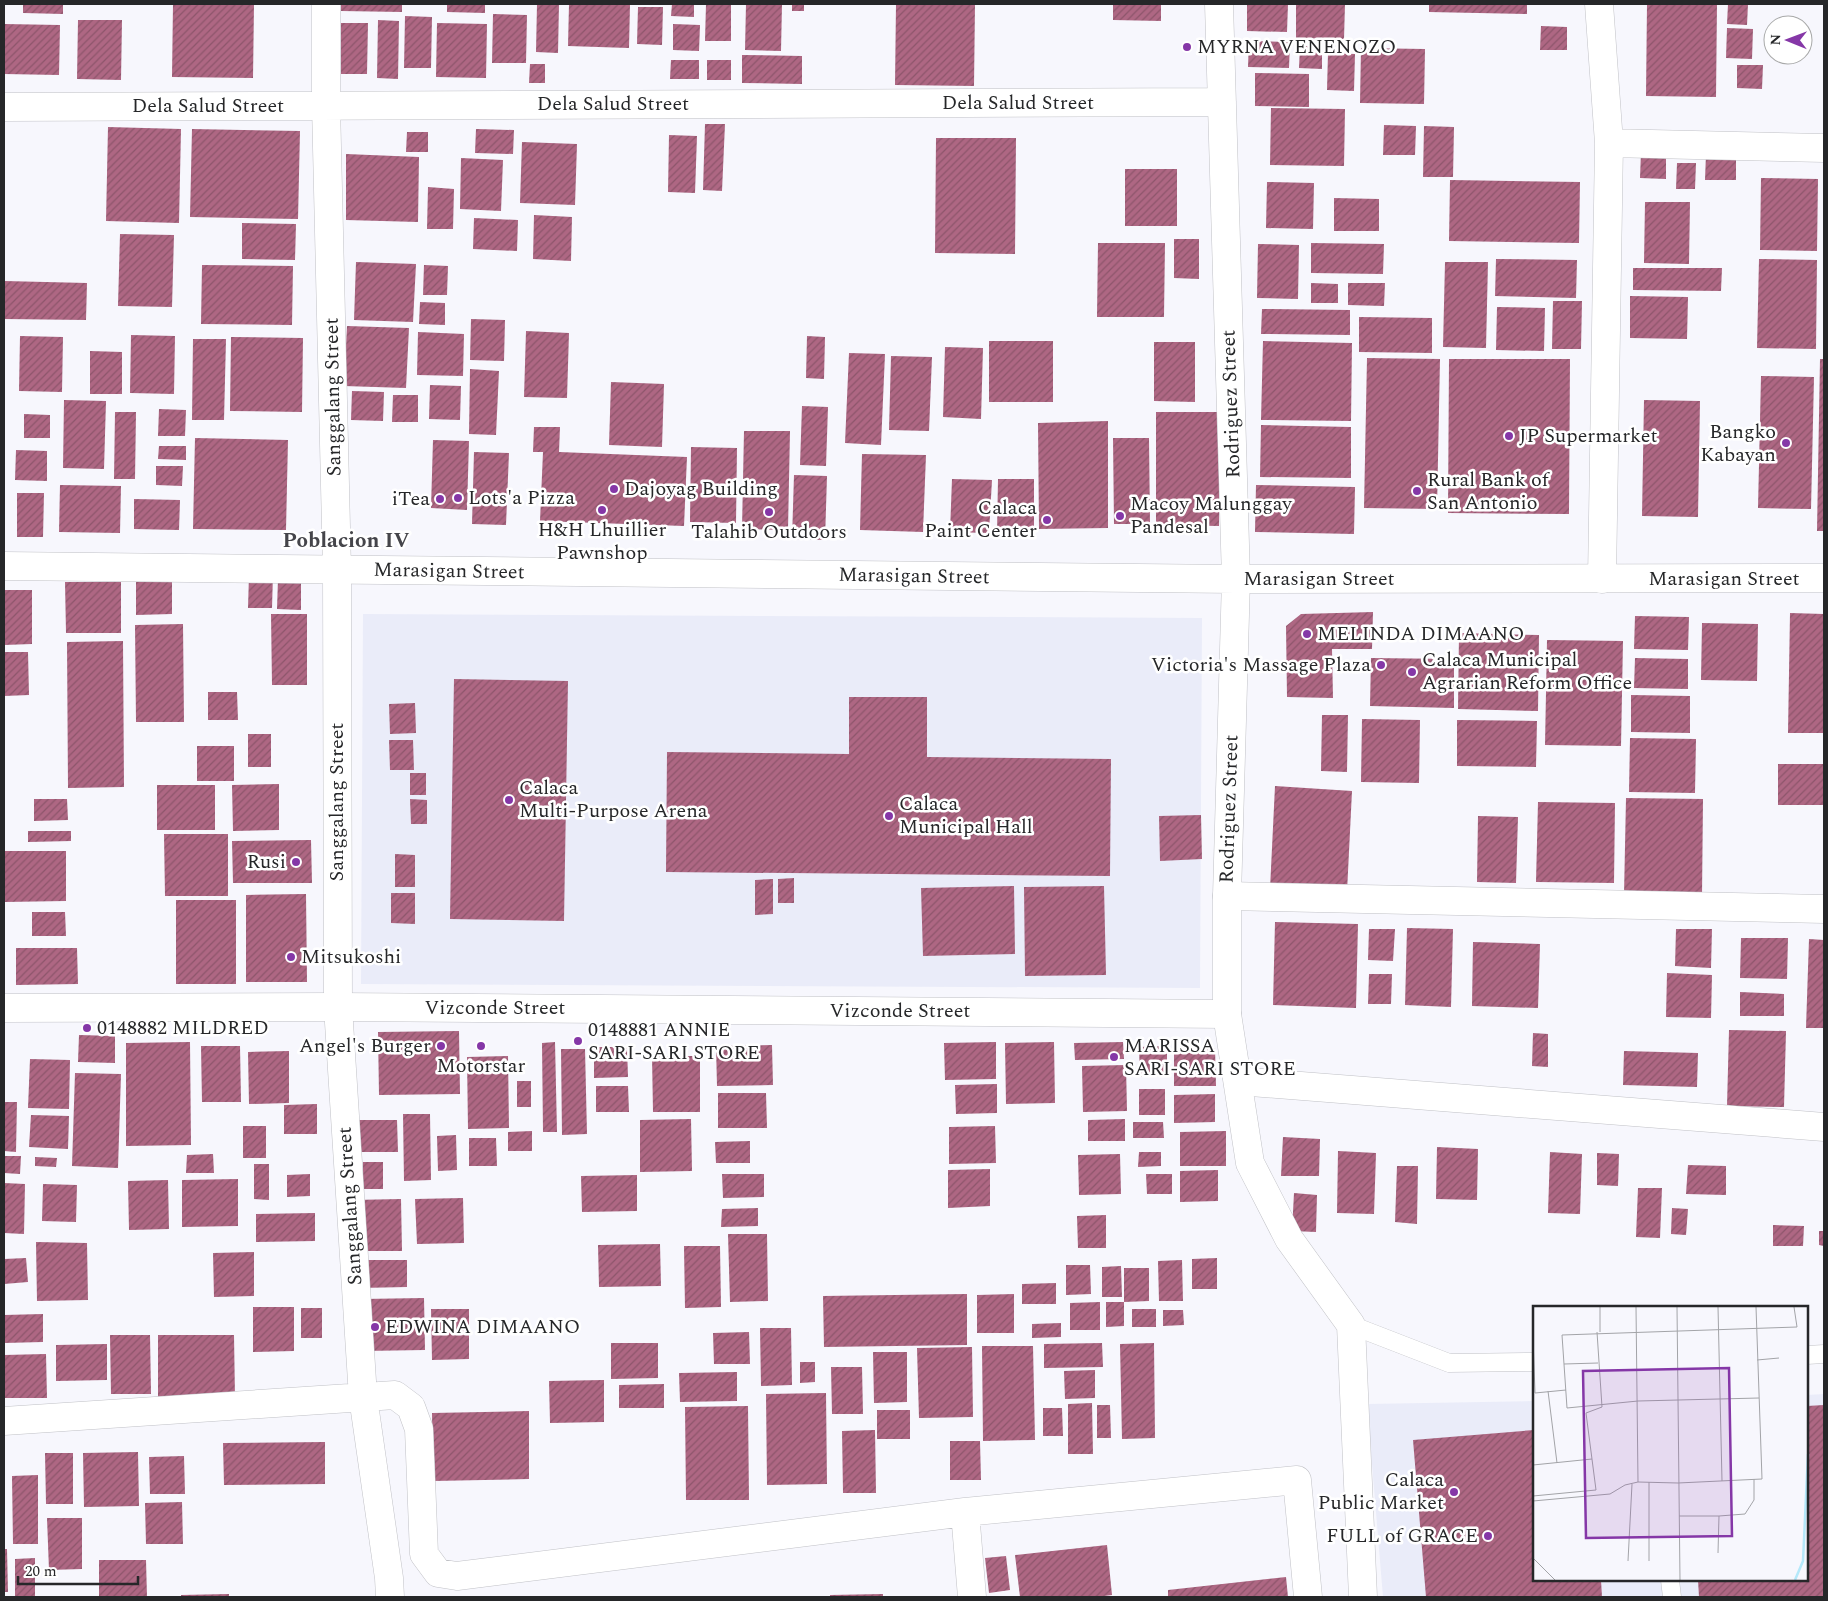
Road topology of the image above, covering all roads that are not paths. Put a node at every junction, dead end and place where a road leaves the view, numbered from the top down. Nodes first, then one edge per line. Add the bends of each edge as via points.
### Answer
1 (326, 4) edge
2 (1219, 4) edge
3 (1599, 4) edge
4 (1222, 102) junction
5 (326, 105) junction
6 (4, 107) edge
7 (1609, 142) junction
8 (1824, 148) edge
9 (4, 566) edge
10 (337, 570) junction
11 (1824, 578) edge
12 (1236, 579) junction
13 (1602, 579) junction
14 (1227, 896) junction
15 (1824, 909) edge
16 (338, 1007) junction
17 (4, 1008) edge
18 (1227, 1014) junction
19 (1238, 1082) junction
20 (1824, 1127) edge
21 (1351, 1325) junction
22 (1824, 1354) edge
23 (1808, 1355) edge
24 (1533, 1362) edge
25 (363, 1397) junction
26 (4, 1421) edge
27 (965, 1512) junction
28 (1670, 1581) edge
29 (390, 1597) edge
30 (972, 1597) edge
31 (1308, 1597) edge
32 (1363, 1597) edge
33 (1672, 1597) edge

1 - 5 street, Sanggalang Street
2 - 4 street, Rodriguez Street
3 - 7 street
4 - 5 street, Dela Salud Street
4 - 12 street, Rodriguez Street
5 - 6 street, Dela Salud Street
5 - 10 street, Sanggalang Street
7 - 8 street
7 - 13 street
9 - 10 street, Marasigan Street
10 - 12 street, Marasigan Street
10 - 16 street, Sanggalang Street
11 - 13 street, Marasigan Street
12 - 13 street, Marasigan Street
12 - 14 street, Rodriguez Street
14 - 15 street
14 - 18 street, Rodriguez Street
16 - 17 street, Vizconde Street
16 - 18 street, Vizconde Street
16 - 25 street, Sanggalang Street
18 - 19 street, Rodriguez Street
19 - 20 street
19 - 21 street, Rodriguez Street via 1250,1163 1289,1239
21 - 24 lane via 1450,1363
21 - 32 street
22 - 23 lane
25 - 26 street
25 - 27 street via 395,1395 411,1407 419,1430 424,1554 438,1573 457,1576
25 - 29 street, Sanggalang Street
27 - 30 street
27 - 31 street via 1297,1480
28 - 33 lane

